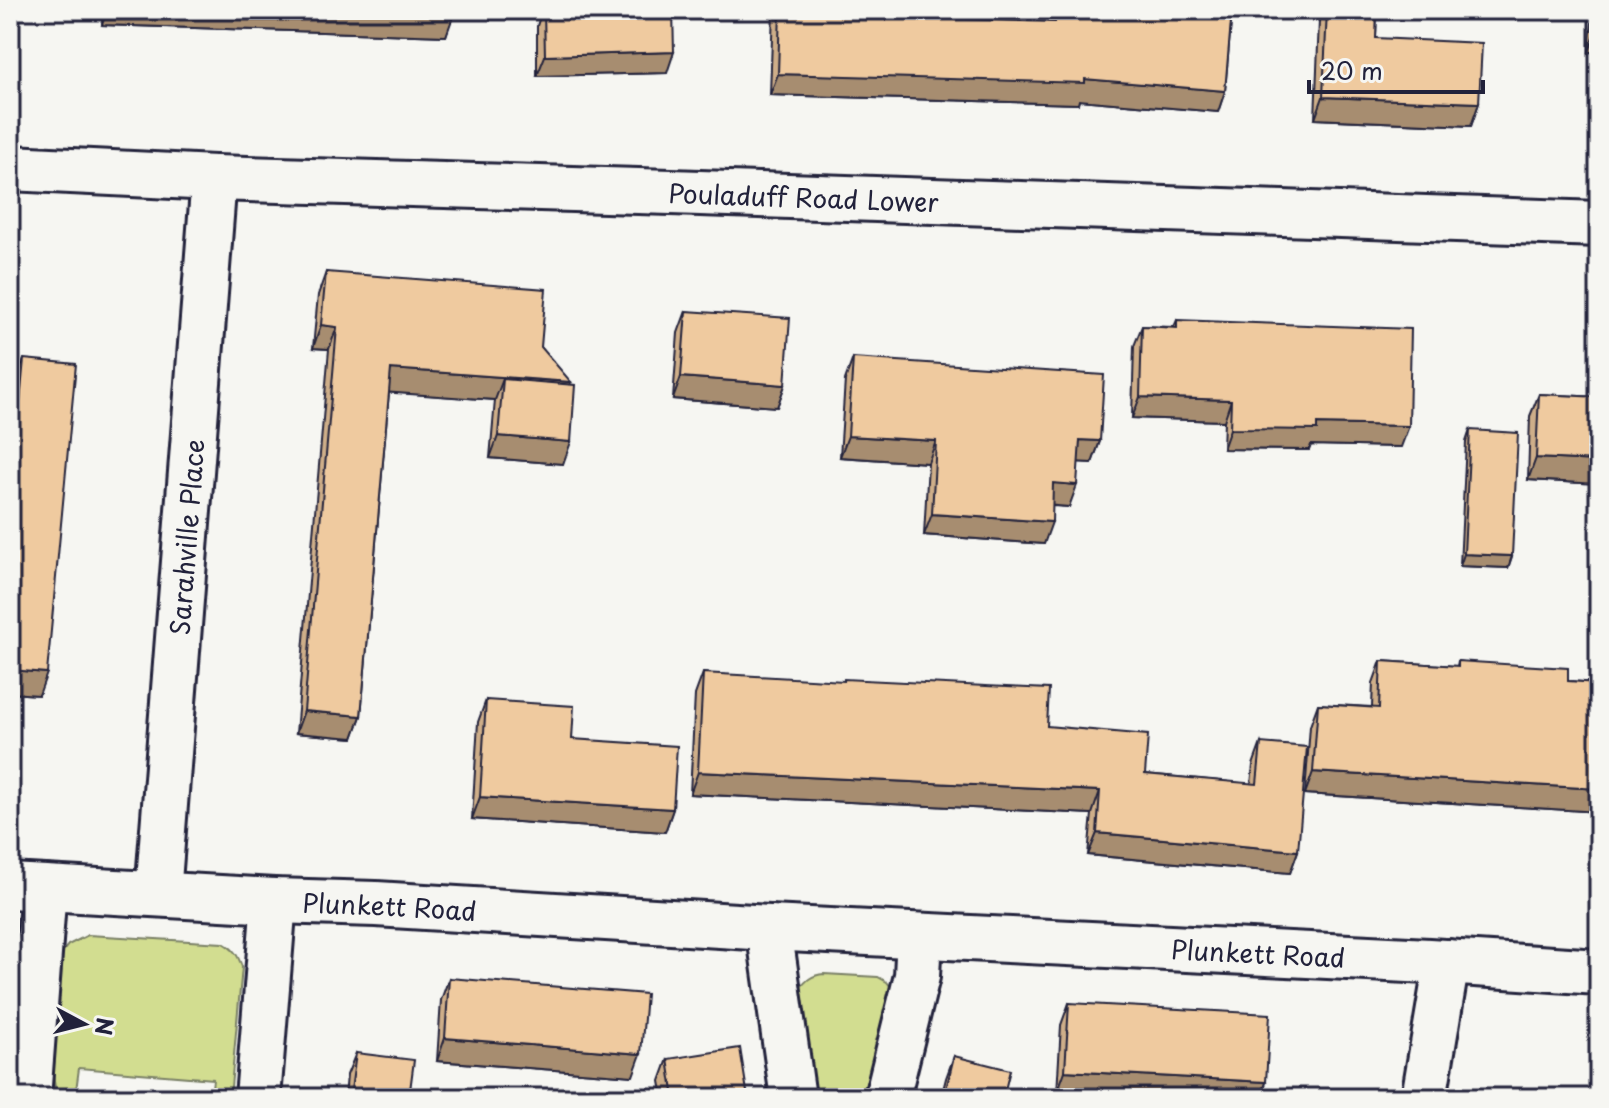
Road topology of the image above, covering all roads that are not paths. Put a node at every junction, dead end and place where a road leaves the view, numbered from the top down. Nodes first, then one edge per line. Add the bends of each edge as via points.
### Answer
1 (10, 168) edge
2 (214, 178) junction
3 (1599, 224) edge
4 (27, 887) edge
5 (158, 894) junction
6 (274, 901) junction
7 (769, 928) junction
8 (919, 936) junction
9 (1447, 962) junction
10 (1599, 972) edge
11 (28, 1098) edge
12 (258, 1098) edge
13 (793, 1098) edge
14 (887, 1098) edge
15 (1424, 1098) edge

1 - 2 street, Pouladuff Road Lower
2 - 3 street, Pouladuff Road Lower
2 - 5 street, Sarahville Place
4 - 5 street, Plunkett Road
4 - 11 street
5 - 6 street, Plunkett Road
6 - 7 street, Plunkett Road
6 - 12 street
7 - 8 street, Plunkett Road
7 - 13 street
8 - 9 street, Plunkett Road
8 - 14 street via 917,976
9 - 10 street, Plunkett Road
9 - 15 street

